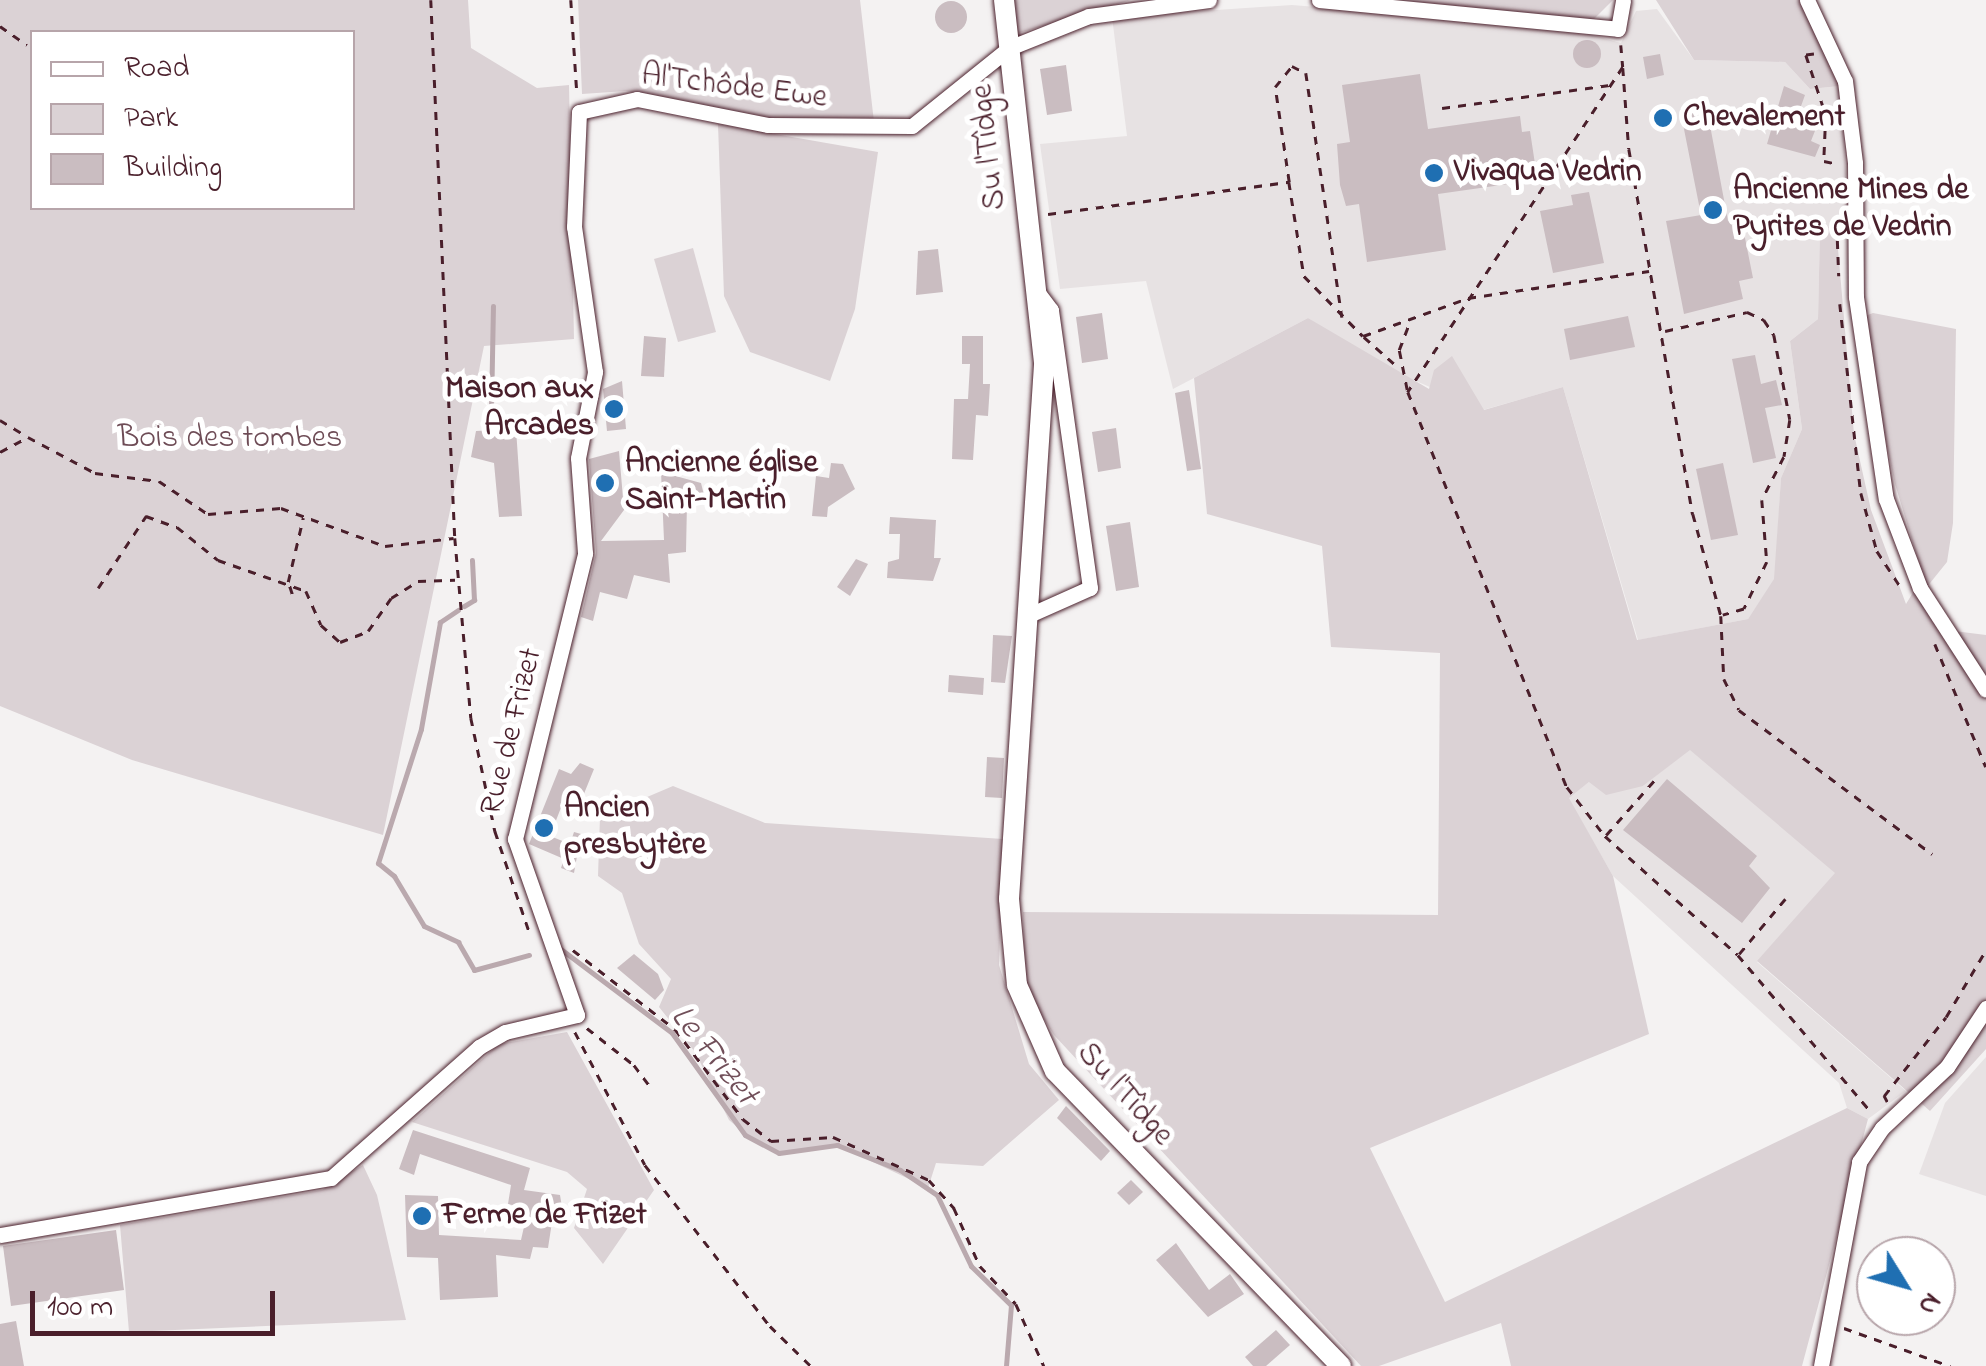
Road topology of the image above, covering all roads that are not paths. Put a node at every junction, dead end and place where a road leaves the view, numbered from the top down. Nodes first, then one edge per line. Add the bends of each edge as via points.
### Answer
1 (1004, 0) edge
2 (1209, 0) edge
3 (1319, 0) edge
4 (1623, 0) edge
5 (1807, 0) edge
6 (1010, 48) junction
7 (579, 112) joint
8 (1035, 288) junction
9 (1028, 616) junction
10 (1986, 690) edge
11 (1986, 1008) edge
12 (0, 1234) edge
13 (1341, 1366) edge
14 (1822, 1366) edge

1 - 6 street, Su l'Tîdge
2 - 6 street, Al'Tchôde Ewe via 1089,16
3 - 4 street via 1618,28
5 - 10 street via 1845,81 1856,193 1856,298 1886,499 1920,588
6 - 7 street, Al'Tchôde Ewe via 912,126 768,124 637,99
6 - 8 street, Su l'Tîdge
7 - 12 street, Rue de Frizet via 574,227 595,372 578,458 586,552 515,839 573,1016 505,1032 479,1047 330,1178
8 - 9 street, Su l'Tîdge via 1044,365
8 - 9 street, Su l'Tîdge via 1051,310 1090,588
9 - 13 street, Su l'Tîdge via 1009,899 1017,985 1055,1071
11 - 14 street via 1947,1067 1882,1128 1859,1162

